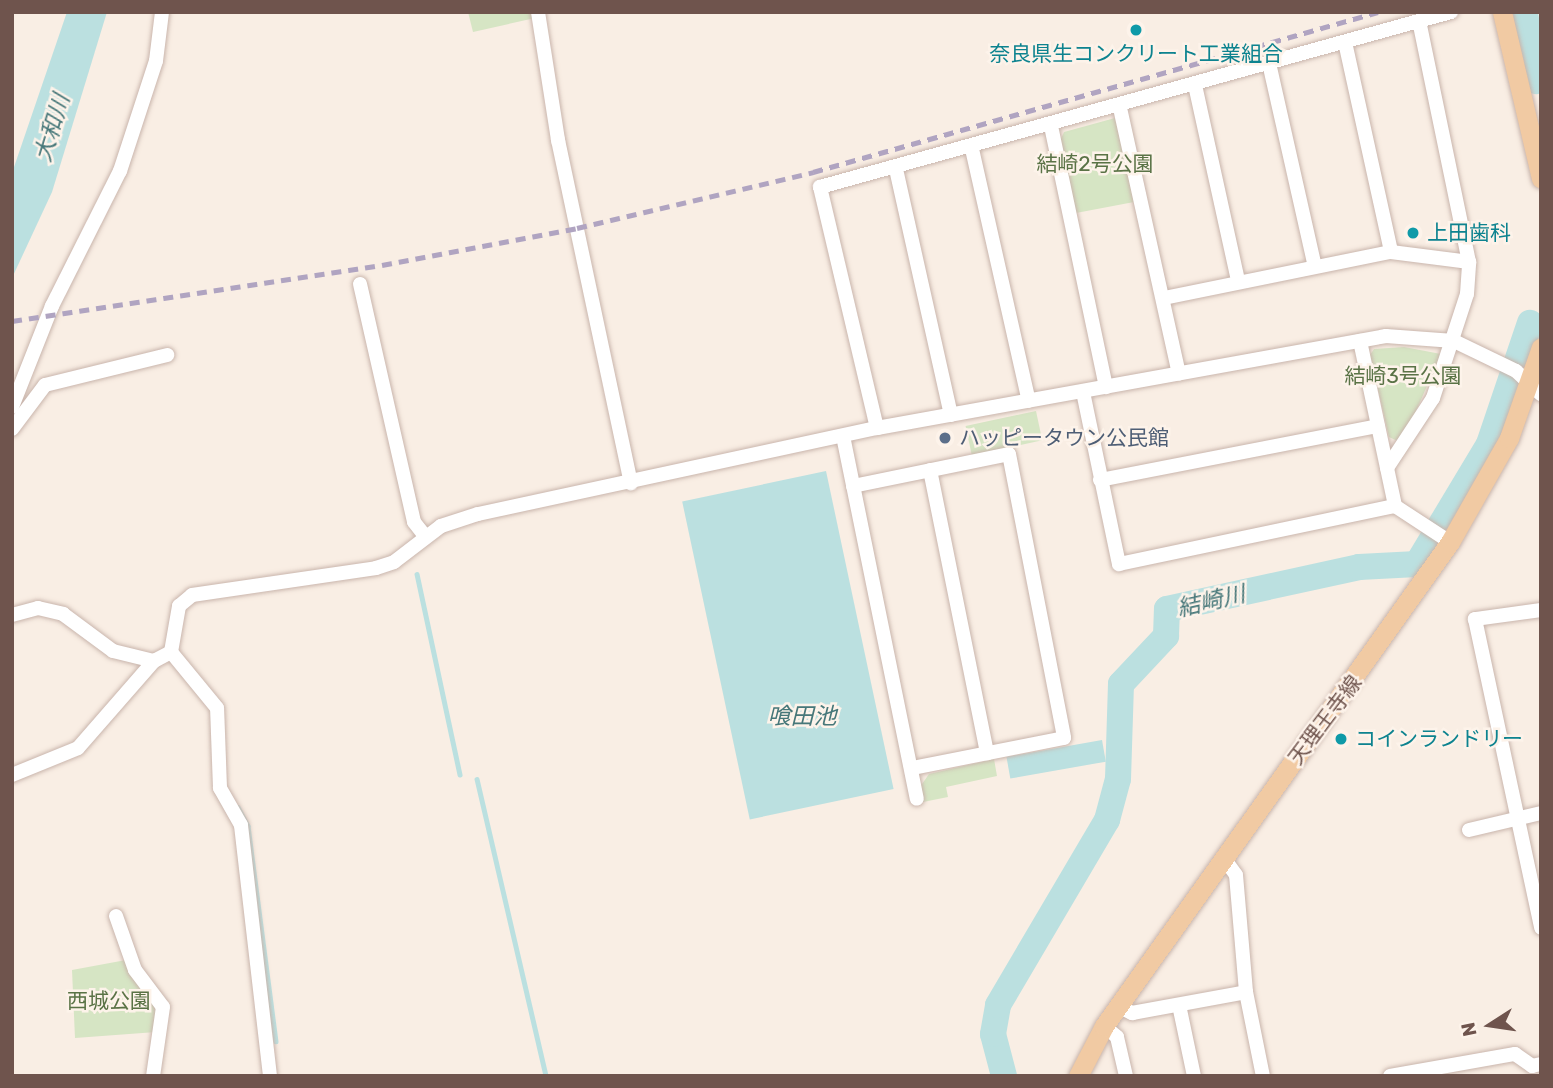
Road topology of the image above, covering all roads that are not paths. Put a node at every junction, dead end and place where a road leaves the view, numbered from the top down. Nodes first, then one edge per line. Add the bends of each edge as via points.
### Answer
1 (162, 12) edge
2 (538, 12) edge
3 (1451, 12) edge
4 (1502, 12) edge
5 (1419, 21) junction
6 (1345, 42) junction
7 (1269, 63) junction
8 (1195, 85) junction
9 (1120, 108) junction
10 (1051, 126) junction
11 (972, 149) junction
12 (896, 169) junction
13 (1541, 178) edge
14 (1391, 252) junction
15 (1469, 262) junction
16 (1314, 263) junction
17 (1238, 281) junction
18 (360, 284) dead end
19 (1164, 298) junction
20 (1360, 341) junction
21 (1454, 341) junction
22 (1541, 347) edge
23 (167, 355) dead end
24 (1179, 374) junction
25 (1106, 387) junction
26 (1535, 389) edge
27 (1083, 392) junction
28 (1029, 401) junction
29 (12, 407) edge
30 (951, 415) junction
31 (1378, 426) junction
32 (877, 428) junction
33 (12, 429) edge
34 (843, 436) junction
35 (1387, 468) junction
36 (930, 470) junction
37 (1100, 480) junction
38 (631, 483) junction
39 (853, 486) junction
40 (1395, 506) junction
41 (425, 536) junction
42 (1450, 542) junction
43 (1541, 610) edge
44 (12, 615) edge
45 (171, 652) junction
46 (153, 661) junction
47 (987, 753) junction
48 (912, 768) junction
49 (12, 775) edge
50 (916, 799) dead end
51 (1541, 813) edge
52 (1518, 818) junction
53 (1469, 830) dead end
54 (1223, 856) junction
55 (116, 916) dead end
56 (1541, 928) edge
57 (1246, 992) junction
58 (1179, 1005) junction
59 (1118, 1006) junction
60 (1104, 1027) junction
61 (1536, 1069) edge
62 (153, 1076) edge
63 (270, 1076) edge
64 (1078, 1076) edge
65 (1126, 1076) edge
66 (1194, 1076) edge
67 (1263, 1076) edge
68 (1390, 1076) edge

1 - 29 street via 156,61 120,171 52,306
2 - 38 street via 558,140
3 - 5 street
4 - 13 main road
5 - 6 street
5 - 15 street
6 - 7 street
6 - 14 street
7 - 8 street
7 - 16 street
8 - 9 street
8 - 17 street
9 - 10 street
9 - 19 street
10 - 11 street
10 - 25 street
11 - 12 street
11 - 28 street
12 - 30 street
12 - 32 street via 820,187
14 - 15 street
14 - 16 street
15 - 21 street
16 - 17 street
17 - 19 street
18 - 41 street via 414,522
19 - 24 street
20 - 21 street via 1413,334
20 - 24 street
20 - 31 street
21 - 26 street
21 - 35 street via 1433,398
22 - 26 main road, 天理王寺線
23 - 33 street via 45,385
24 - 25 street
25 - 27 street
26 - 42 main road, 天理王寺線
27 - 28 street
27 - 37 street
28 - 30 street
30 - 32 street
31 - 35 street
31 - 37 street
32 - 34 street
34 - 38 street
34 - 39 street
35 - 40 street
36 - 39 street
36 - 47 street
36 - 47 street via 1009,454 1064,738
37 - 40 street via 1119,564
38 - 41 street via 478,514
39 - 48 street
40 - 42 street
41 - 45 street via 394,562 376,568 192,595 179,606
42 - 54 main road, 天理王寺線
43 - 52 street via 1475,619
44 - 46 street via 38,608 63,614 113,652
45 - 46 street
45 - 63 street via 217,708 220,789 241,825
46 - 49 street via 78,748
47 - 48 street
48 - 50 street
51 - 52 street
52 - 53 street
52 - 56 street
54 - 57 street via 1236,875
54 - 59 main road, 天理王寺線
55 - 62 street via 135,970 163,1007
57 - 58 street
57 - 67 street
58 - 59 street via 1132,1013
58 - 66 street
59 - 60 main road, 天理王寺線
60 - 64 main road, 天理王寺線
60 - 65 street via 1117,1037
61 - 68 street via 1515,1054

